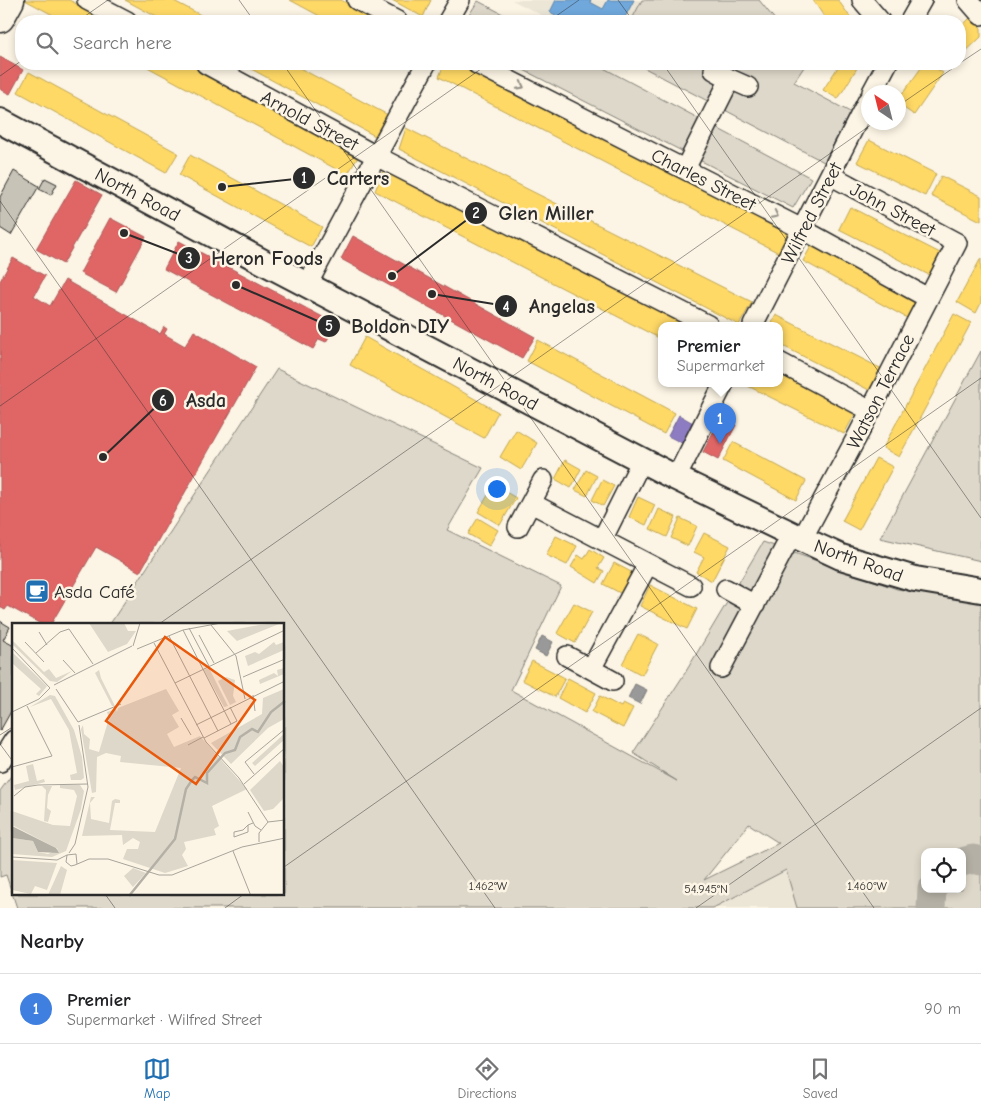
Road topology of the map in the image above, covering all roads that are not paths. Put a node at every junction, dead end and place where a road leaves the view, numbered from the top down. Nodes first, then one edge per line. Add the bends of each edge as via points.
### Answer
1 (10, 0) edge
2 (87, 0) edge
3 (357, 0) edge
4 (460, 0) edge
5 (862, 0) edge
6 (922, 0) edge
7 (968, 0) edge
8 (116, 15) edge
9 (385, 15) edge
10 (451, 15) edge
11 (875, 15) edge
12 (913, 15) edge
13 (981, 15) edge
14 (0, 18) edge
15 (217, 70) edge
16 (423, 70) edge
17 (489, 70) edge
18 (884, 70) edge
19 (876, 85) edge
20 (748, 87) dead end
21 (861, 114) edge
22 (0, 121) edge
23 (376, 156) junction
24 (685, 169) junction
25 (830, 175) junction
26 (802, 229) junction
27 (956, 243) joint
28 (307, 285) junction
29 (928, 298) junction
30 (702, 322) edge
31 (755, 322) edge
32 (783, 364) edge
33 (722, 387) edge
34 (871, 411) junction
35 (642, 460) junction
36 (676, 478) junction
37 (543, 480) dead end
38 (531, 503) junction
39 (518, 527) dead end
40 (797, 537) junction
41 (602, 540) junction
42 (648, 564) junction
43 (691, 586) dead end
44 (726, 589) dead end
45 (981, 590) edge
46 (755, 605) junction
47 (567, 656) dead end
48 (721, 668) dead end
49 (591, 669) junction
50 (613, 681) dead end
51 (12, 743) edge
52 (0, 762) edge

1 - 14 main road
2 - 8 street
3 - 9 street
4 - 10 street
5 - 11 street
6 - 12 street
7 - 13 street
15 - 23 street, Arnold Street
16 - 23 street
17 -> 24 street, Charles Street
18 - 19 street
20 - 24 street via 722,74
21 - 25 street, Wilfred Street
22 - 28 street, North Road
23 - 28 street
23 - 30 street, Arnold Street
24 -> 26 street, Charles Street
25 - 26 street, Wilfred Street
25 - 27 street, John Street
26 - 29 street, Charles Street
26 - 31 street, Wilfred Street
27 - 29 street, Watson Terrace
28 - 35 street, North Road
29 - 34 street, Watson Terrace
32 - 34 street
33 - 36 street
34 - 40 street, Watson Terrace
35 - 36 street, North Road
35 - 41 street
36 - 40 street, North Road
37 - 38 street
38 - 39 street
38 - 41 street
40 - 45 street, North Road via 841,557 915,580
40 - 46 street, Watson Terrace
41 - 42 street
42 - 43 street
42 - 49 street
44 - 46 street
46 - 48 street, Watson Terrace
47 - 49 street
49 - 50 street
51 - 52 street

